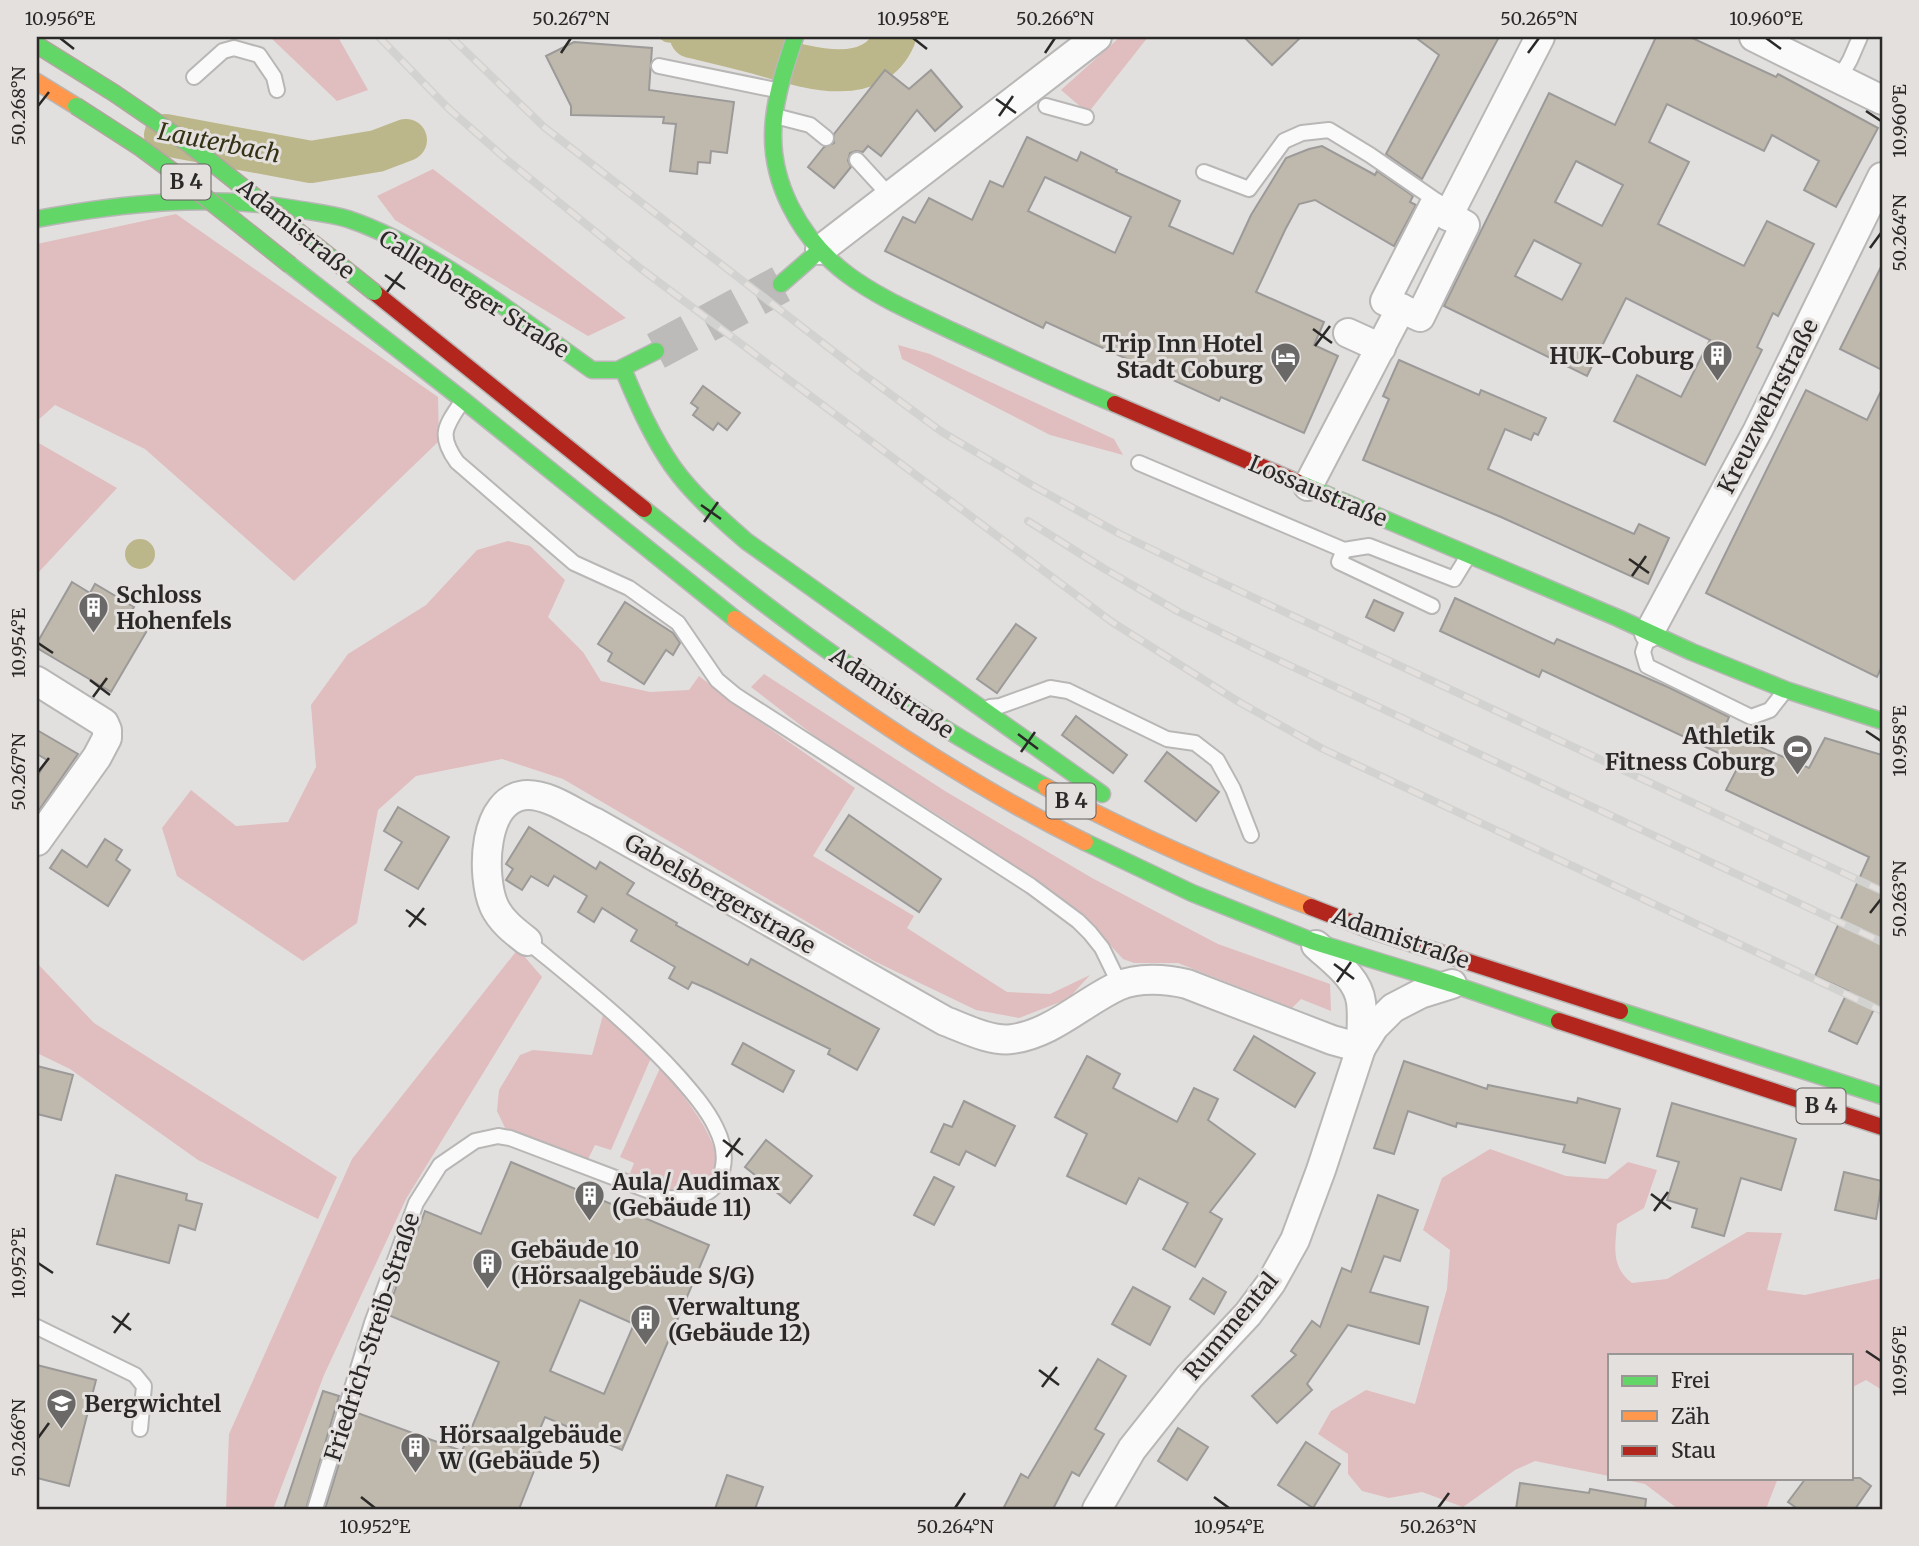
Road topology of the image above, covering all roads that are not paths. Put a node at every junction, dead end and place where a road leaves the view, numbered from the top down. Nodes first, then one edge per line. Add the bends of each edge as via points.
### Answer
1 (795, 37) edge
2 (1097, 37) edge
3 (1540, 37) edge
4 (1860, 37) edge
5 (1765, 39) edge
6 (37, 46) edge
7 (659, 66) dead end
8 (194, 77) dead end
9 (1839, 79) junction
10 (37, 82) edge
11 (277, 90) dead end
12 (778, 90) junction
13 (37, 92) edge
14 (1882, 100) edge
15 (76, 106) junction
16 (1046, 106) dead end
17 (773, 116) junction
18 (1086, 117) dead end
19 (826, 138) dead end
20 (857, 160) dead end
21 (1204, 172) dead end
22 (1882, 177) edge
23 (890, 197) junction
24 (1450, 213) junction
25 (37, 219) edge
26 (1415, 243) junction
27 (820, 250) junction
28 (1448, 260) junction
29 (780, 284) tunnel mouth
30 (1401, 308) junction
31 (1348, 332) dead end
32 (1381, 348) junction
33 (656, 351) tunnel mouth
34 (623, 369) junction
35 (463, 400) junction
36 (1139, 463) dead end
37 (1308, 486) junction
38 (1344, 550) junction
39 (1469, 555) junction
40 (1432, 606) dead end
41 (1649, 633) junction
42 (37, 681) edge
43 (1786, 690) junction
44 (1030, 695) junction
45 (1870, 700) dead end
46 (1831, 703) junction
47 (979, 708) junction
48 (1882, 721) edge
49 (1034, 746) junction
50 (1251, 835) dead end
51 (37, 841) edge
52 (1208, 867) junction
53 (527, 941) joint
54 (1312, 941) junction
55 (1452, 984) junction
56 (1120, 985) junction
57 (1361, 1048) junction
58 (1882, 1096) edge
59 (1882, 1127) edge
60 (37, 1327) edge
61 (140, 1429) dead end
62 (315, 1509) edge
63 (1097, 1509) edge

1 - 12 main road, Lossaustraße
2 - 23 street
3 - 24 street
4 - 9 lane
5 - 9 street
6 - 52 main road, Adamistraße / B 4, bridge via 190,145 720,570 859,673 974,747 1097,815
7 - 12 lane
8 - 11 lane via 223,51 234,48 259,55
9 - 14 street
10 - 15 main road, Adamistraße / B 4
12 - 17 main road, Lossaustraße
13 - 15 main road
15 - 35 main road, Adamistraße / B 4, bridge via 177,174
16 - 18 lane
17 - 19 lane via 810,125
17 - 27 main road, Lossaustraße via 772,139 781,188
20 - 23 lane
21 - 24 lane via 1248,190 1284,141 1329,130
22 - 41 street, Kreuzwehrstraße via 1768,410
23 - 27 street
24 - 26 street via 1433,207
24 - 28 street via 1465,225
25 - 34 main road, Callenberger Straße via 108,205 219,199 349,219 440,266 592,370
26 - 28 street
26 - 30 street via 1385,301
27 - 29 main road
27 - 37 main road, Lossaustraße via 855,280 894,303 1053,378
28 - 30 street via 1420,317
30 - 32 street
31 - 32 street
32 - 37 street
33 - 34 main road
34 - 47 main road via 673,467 698,496 746,541
35 - 54 main road, Adamistraße / B 4 via 701,593 843,697 959,773 1081,840 1192,893
35 - 56 lane via 448,422 445,436 446,447 457,462 574,563 629,588 678,623 717,680 735,695 1078,921 1102,948
36 - 38 lane
37 - 39 main road, Lossaustraße
38 - 39 lane via 1369,546 1454,579
38 - 40 lane via 1339,562
39 - 41 main road, Lossaustraße
41 - 43 main road, Lossaustraße
41 - 43 lane via 1643,652 1647,666 1751,717 1770,710
42 - 51 street via 104,723 107,738
43 - 46 main road, Lossaustraße
44 - 47 lane
44 - 49 lane via 1025,721
44 - 50 lane via 1050,688 1068,691 1167,739 1195,743 1217,760
45 - 46 main road, Lossaustraße
46 - 48 main road, Lossaustraße
47 - 49 main road
49 - 52 main road
52 - 58 main road, Adamistraße / B 4 via 1370,930
53 - 56 street, Gabelsbergerstraße via 501,917 488,886 486,866 489,837 499,815 514,799 528,795 594,822 945,1021 998,1039 1038,1031
53 - 62 lane, Friedrich-Streib-Straße via 659,1055 693,1093 716,1127 723,1150 722,1172 717,1185 707,1192 694,1198 668,1198 498,1136 475,1141 440,1165 416,1203 398,1251
54 - 55 main road, Adamistraße / B 4
54 - 57 street, Rummental via 1358,991
55 - 57 street, Rummental via 1394,1008
55 - 59 main road, Adamistraße / B 4
56 - 57 street via 1170,980 1187,984
57 - 63 street, Rummental via 1321,1170 1289,1251 1271,1283 1132,1450
60 - 61 lane via 135,1375 144,1386

